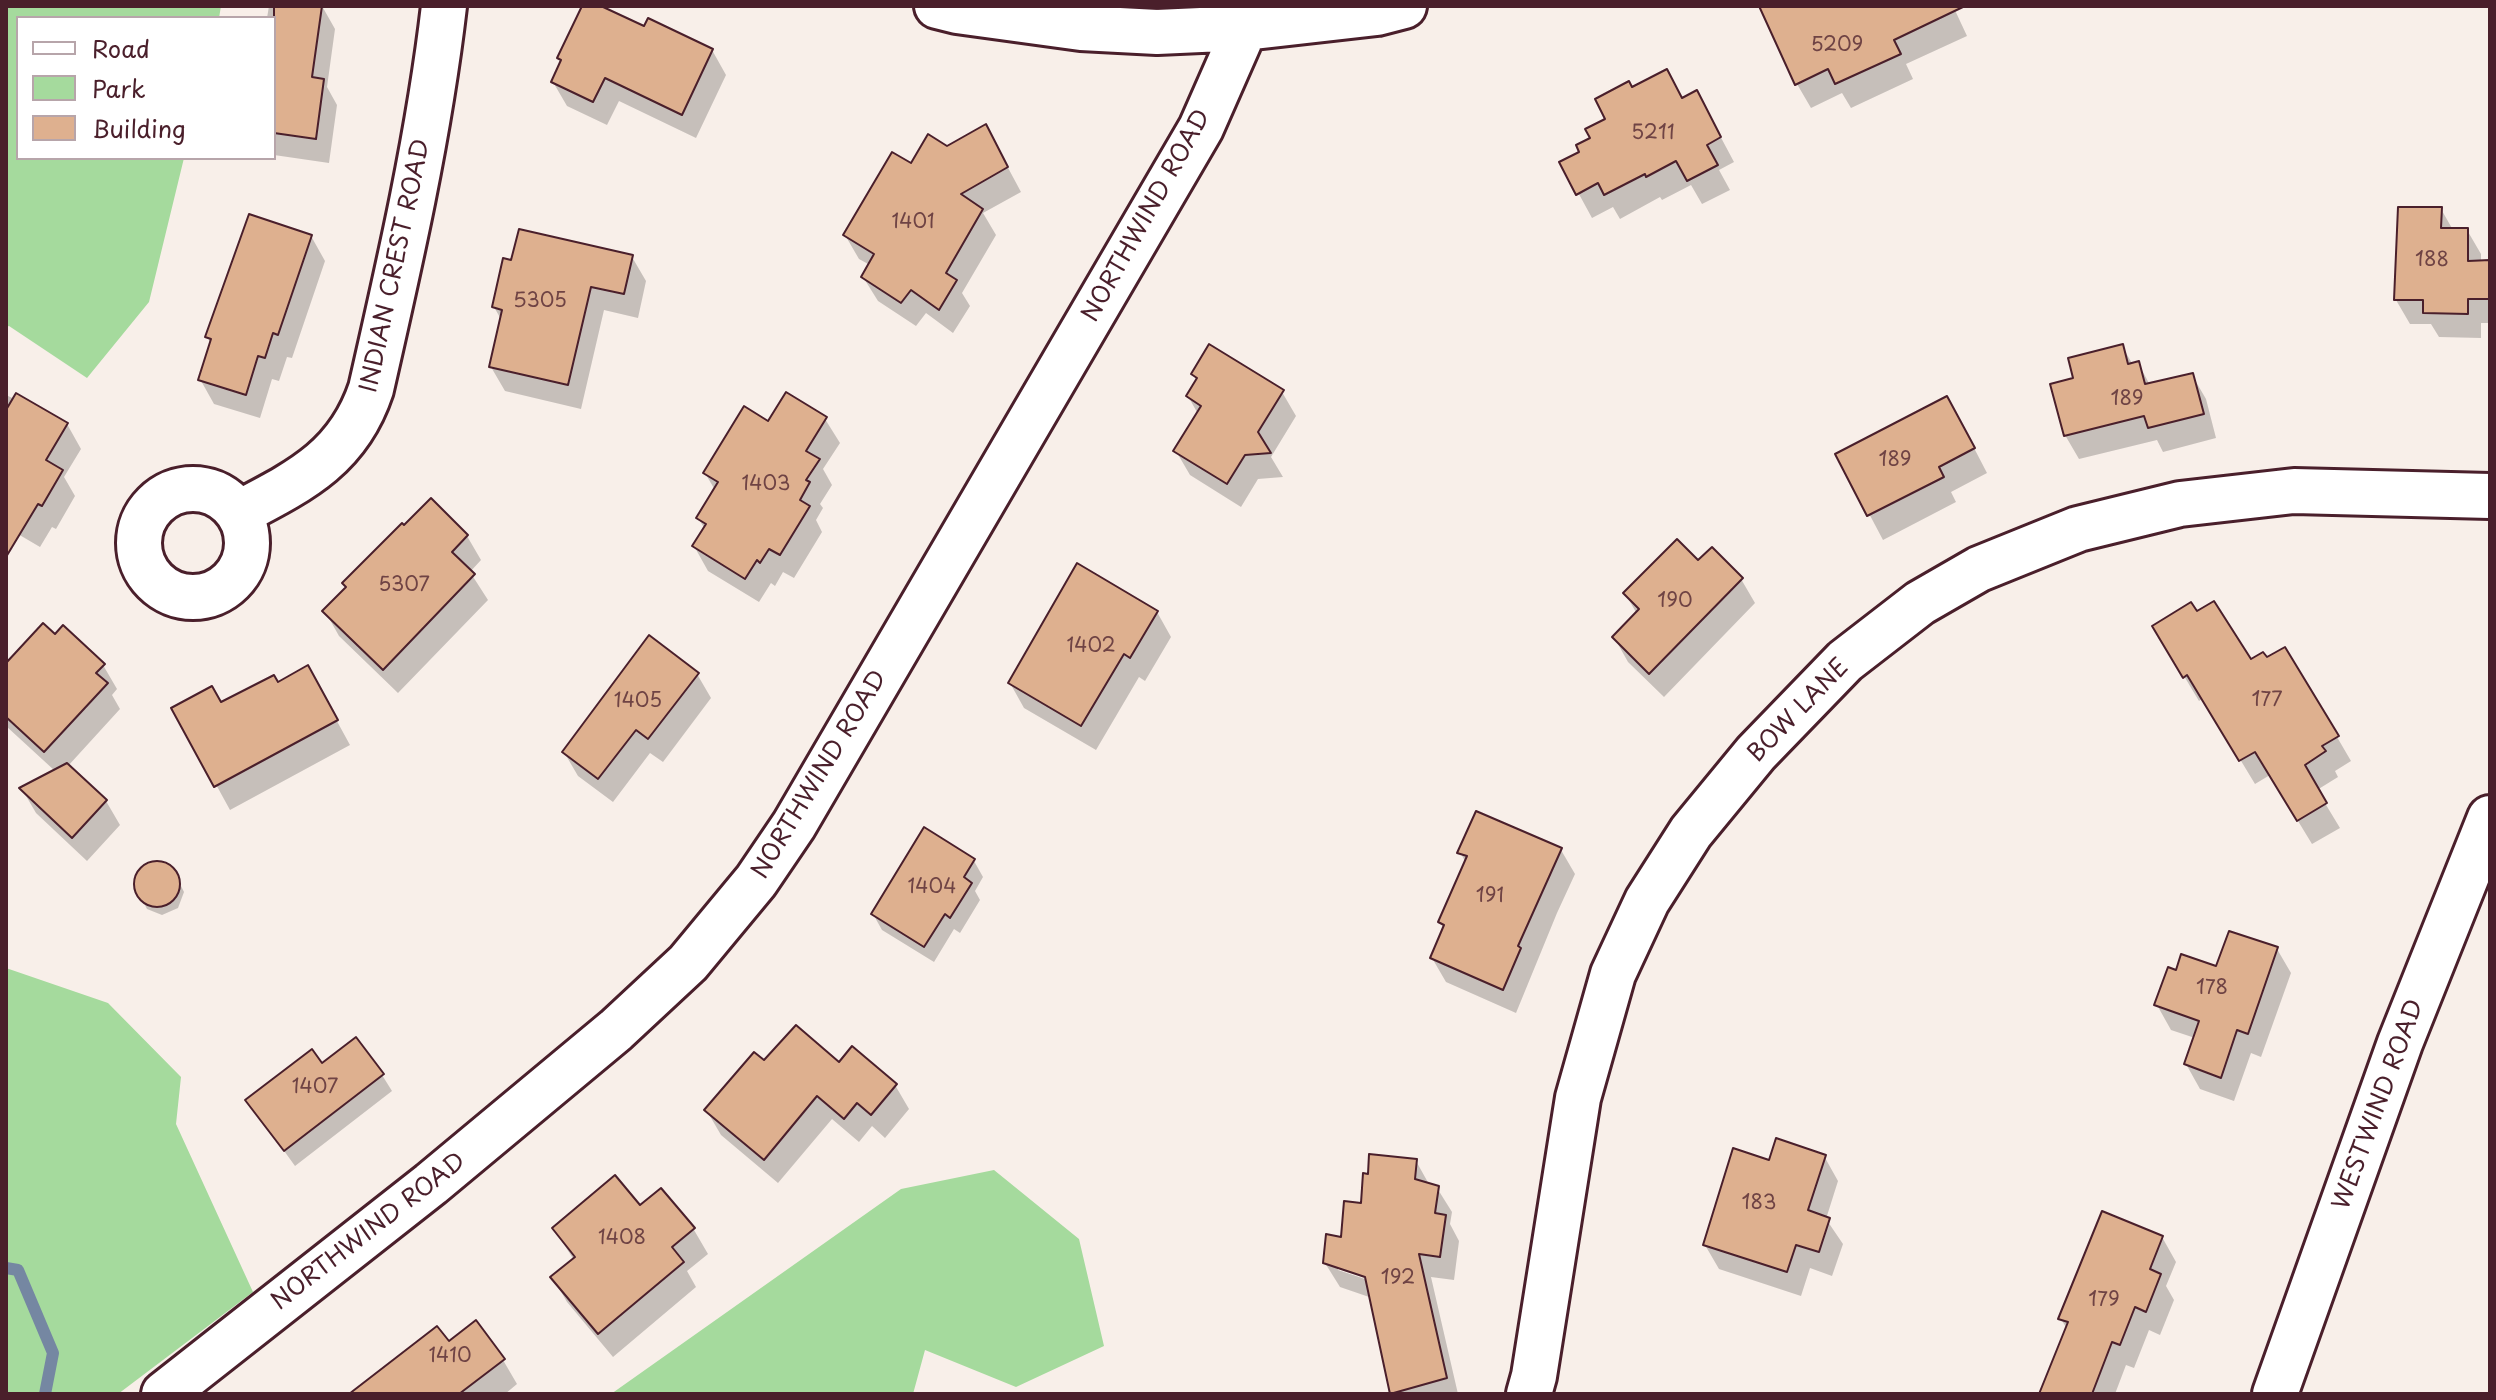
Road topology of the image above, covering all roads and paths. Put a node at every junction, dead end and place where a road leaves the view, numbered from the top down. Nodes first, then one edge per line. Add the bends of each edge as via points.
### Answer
1 (444, 6) edge
2 (937, 6) edge
3 (1404, 6) edge
4 (1245, 28) junction
5 (2490, 496) edge
6 (239, 513) dead end
7 (2490, 818) edge
8 (164, 1394) edge
9 (1529, 1394) edge
10 (2275, 1394) edge

1 - 6 street, INDIAN CREST ROAD via 411,212 364,410 327,460
2 - 4 street via 1081,28
3 - 4 street
4 - 8 street, NORTHWIND ROAD via 1201,128 794,825 756,881 688,963 616,1030
5 - 9 street, BOW LANE via 2294,491 2180,504 2078,529 1979,569 1920,603 1845,661 1756,753 1691,832 1647,901 1613,974 1578,1098
7 - 10 street, WESTWIND ROAD via 2400,1043

